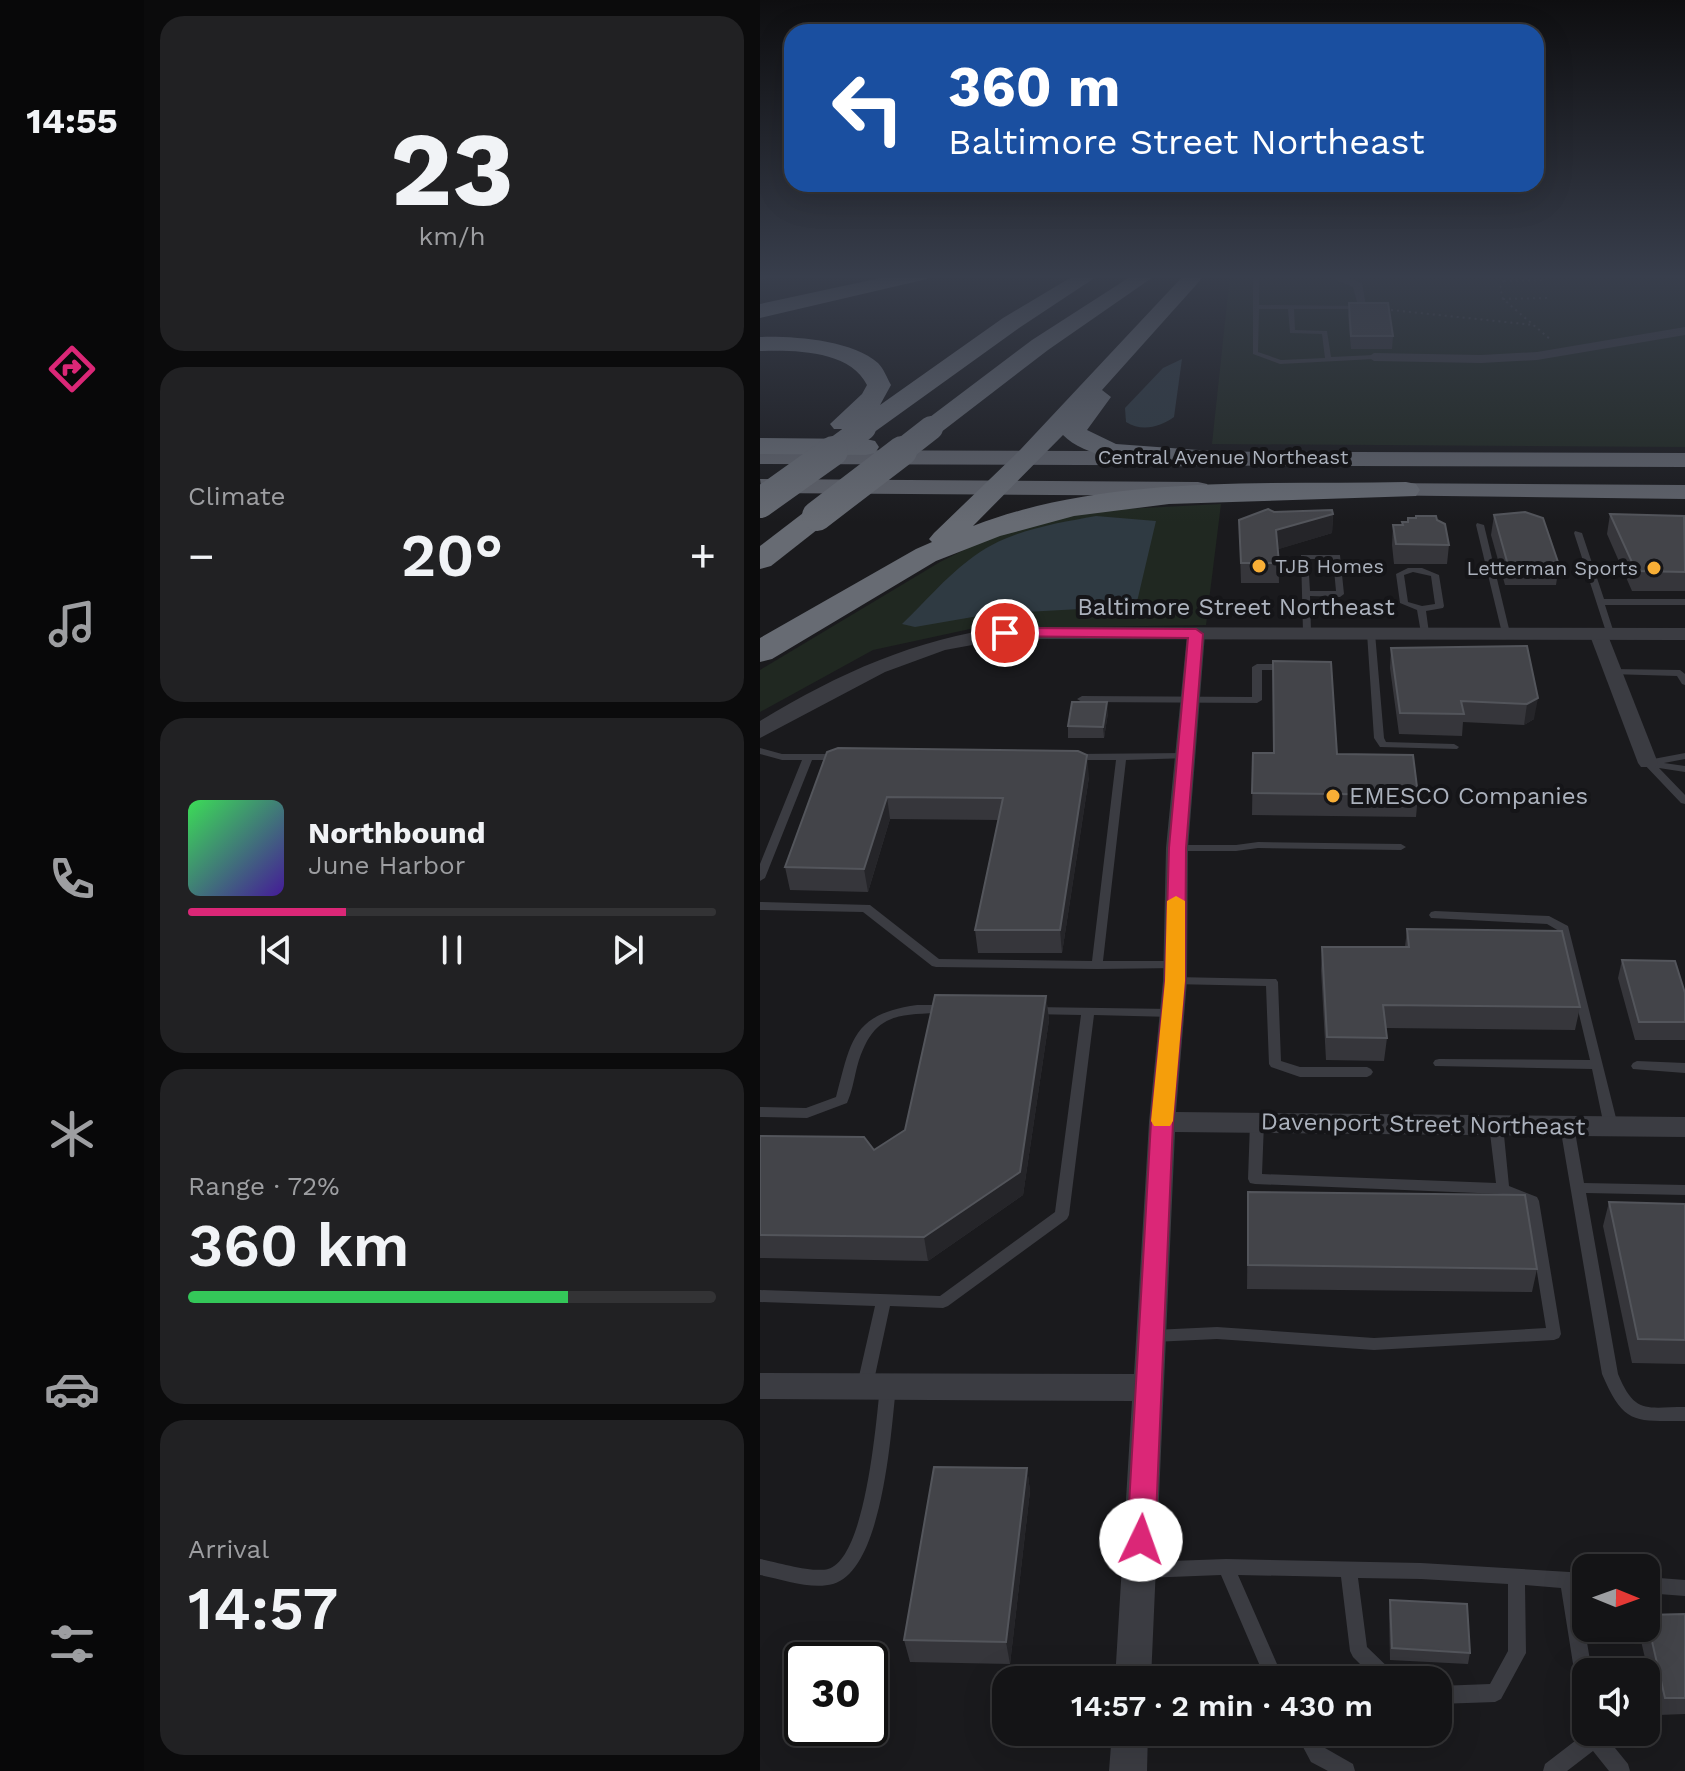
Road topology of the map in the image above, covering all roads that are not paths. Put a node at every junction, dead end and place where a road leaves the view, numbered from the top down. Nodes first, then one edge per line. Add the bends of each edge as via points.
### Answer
1 (848, 358) edge
2 (959, 358) edge
3 (1023, 358) edge
4 (1119, 358) edge
5 (1133, 358) edge
6 (1271, 358) edge
7 (1359, 358) edge
8 (1420, 358) edge
9 (1526, 358) edge
10 (1328, 359) joint
11 (1286, 362) junction
12 (1286, 371) dead end
13 (852, 428) junction
14 (766, 454) edge
15 (913, 456) joint
16 (1029, 456) junction
17 (1203, 457) junction
18 (1685, 460) edge
19 (760, 486) edge
20 (998, 488) junction
21 (1406, 490) junction
22 (760, 492) edge
23 (1685, 492) edge
24 (760, 503) edge
25 (1480, 525) dead end
26 (1578, 533) dead end
27 (926, 555) junction
28 (760, 560) edge
29 (1306, 593) junction
30 (1602, 602) junction
31 (1685, 602) edge
32 (1421, 609) junction
33 (1307, 632) junction
34 (1371, 633) junction
35 (1425, 633) junction
36 (1506, 633) junction
37 (1604, 633) junction
38 (1196, 634) junction
39 (1685, 634) edge
40 (760, 652) edge
41 (1302, 667) edge
42 (1613, 672) junction
43 (1685, 682) edge
44 (1082, 699) edge
45 (1190, 700) junction
46 (760, 731) edge
47 (1454, 747) dead end
48 (760, 751) edge
49 (1186, 756) junction
50 (1685, 756) edge
51 (808, 757) junction
52 (855, 757) edge
53 (1058, 757) edge
54 (1121, 757) junction
55 (1648, 763) junction
56 (1685, 769) edge
57 (1685, 801) edge
58 (1401, 847) dead end
59 (1177, 848) junction
60 (760, 878) edge
61 (760, 906) edge
62 (1435, 915) dead end
63 (1097, 965) junction
64 (1174, 973) junction
65 (953, 1009) edge
66 (1013, 1010) edge
67 (1088, 1011) junction
68 (1172, 1013) junction
69 (1439, 1063) dead end
70 (1597, 1065) junction
71 (1637, 1066) dead end
72 (1685, 1068) edge
73 (1367, 1072) dead end
74 (760, 1112) edge
75 (1162, 1122) junction
76 (1257, 1123) junction
77 (1496, 1125) junction
78 (1567, 1126) junction
79 (1611, 1126) junction
80 (1685, 1127) edge
81 (1578, 1188) junction
82 (1503, 1189) junction
83 (1685, 1190) edge
84 (760, 1296) edge
85 (884, 1300) junction
86 (1152, 1336) junction
87 (760, 1386) edge
88 (876, 1387) junction
89 (1150, 1388) junction
90 (1685, 1414) edge
91 (760, 1567) edge
92 (1226, 1567) junction
93 (1348, 1569) junction
94 (1140, 1571) junction
95 (1516, 1577) junction
96 (1572, 1581) edge
97 (1660, 1586) edge
98 (1685, 1588) edge
99 (1134, 1666) edge
100 (1269, 1666) edge
101 (1375, 1666) edge
102 (1452, 1695) edge
103 (1129, 1746) edge
104 (1313, 1746) edge
105 (1581, 1746) edge
106 (1602, 1746) edge
107 (1128, 1771) edge
108 (1346, 1771) edge
109 (1552, 1771) edge
110 (1621, 1771) edge

1 - 13 highway via 872,371 879,385
2 - 13 highway
3 - 28 highway, bridge
4 - 16 highway
5 - 17 highway via 1073,431 1094,448
6 - 11 lane
7 - 10 lane
8 - 9 street
10 - 11 lane
11 - 12 lane
13 - 22 highway
13 - 24 highway, bridge
14 - 15 highway via 872,447
15 - 16 highway, Central Avenue Northeast
16 - 17 highway, Central Avenue Northeast
16 - 20 highway
17 - 18 highway, Central Avenue Northeast
19 - 20 highway, Central Avenue Northeast
20 - 21 highway, Central Avenue Northeast
20 - 27 highway
21 - 23 highway, Central Avenue Northeast
21 - 27 highway via 1169,496 1073,508 990,530
25 - 36 lane
26 - 30 lane
27 - 40 highway
29 - 29 lane via 1304,557 1337,557 1340,594
29 - 33 lane
30 - 31 lane
30 - 37 lane
32 - 32 lane via 1404,603 1400,574 1406,570 1435,575 1440,606
32 - 35 lane
33 - 34 street, Baltimore Street Northeast
33 - 38 street, Baltimore Street Northeast
34 - 35 street, Baltimore Street Northeast
34 - 47 lane via 1383,745
35 - 36 street, Baltimore Street Northeast
36 - 37 street, Baltimore Street Northeast
37 - 39 street, Baltimore Street Northeast
37 - 42 street
38 - 45 street
38 - 46 street, Baltimore Street Northeast via 962,637 871,669
41 - 45 lane via 1257,667 1257,700
42 - 43 lane via 1680,673
42 - 55 street
44 - 45 lane
45 - 49 street
48 - 51 lane
49 - 54 lane
49 - 59 street
50 - 55 lane
51 - 52 lane
51 - 60 lane
53 - 54 lane
54 - 63 lane
55 - 56 lane
55 - 57 lane
58 - 59 lane
59 - 64 street
61 - 63 lane via 866,908 936,963
62 - 70 lane via 1549,920 1564,929
63 - 64 lane
64 - 68 street
64 - 73 lane via 1272,982 1275,1064 1300,1072
65 - 74 lane via 908,1009 871,1022 857,1042 842,1100 807,1113
66 - 67 lane
67 - 68 lane
67 - 85 lane via 1062,1215 943,1302
68 - 75 street
69 - 70 lane
70 - 79 lane
71 - 72 lane
75 - 76 street, Davenport Street Northeast
75 - 86 street
76 - 77 street, Davenport Street Northeast
76 - 82 lane via 1255,1179
77 - 78 street, Davenport Street Northeast
77 - 82 lane
78 - 79 street, Davenport Street Northeast
78 - 81 lane
79 - 80 street, Davenport Street Northeast
81 - 83 lane
81 - 90 lane via 1610,1374 1621,1403 1636,1413
82 - 86 lane via 1532,1201 1554,1334 1374,1344 1217,1333
84 - 85 lane
85 - 88 lane
86 - 89 street
87 - 88 street
88 - 89 street
88 - 91 lane via 873,1495 861,1548 848,1569 832,1577
89 - 94 street
92 - 93 lane
92 - 94 lane
92 - 100 lane
93 - 95 lane
93 - 101 lane via 1359,1651
94 - 99 street
95 - 96 lane
95 - 102 lane via 1517,1653 1495,1693
97 - 98 lane
103 - 107 street
104 - 108 lane
105 - 109 lane
106 - 110 lane

